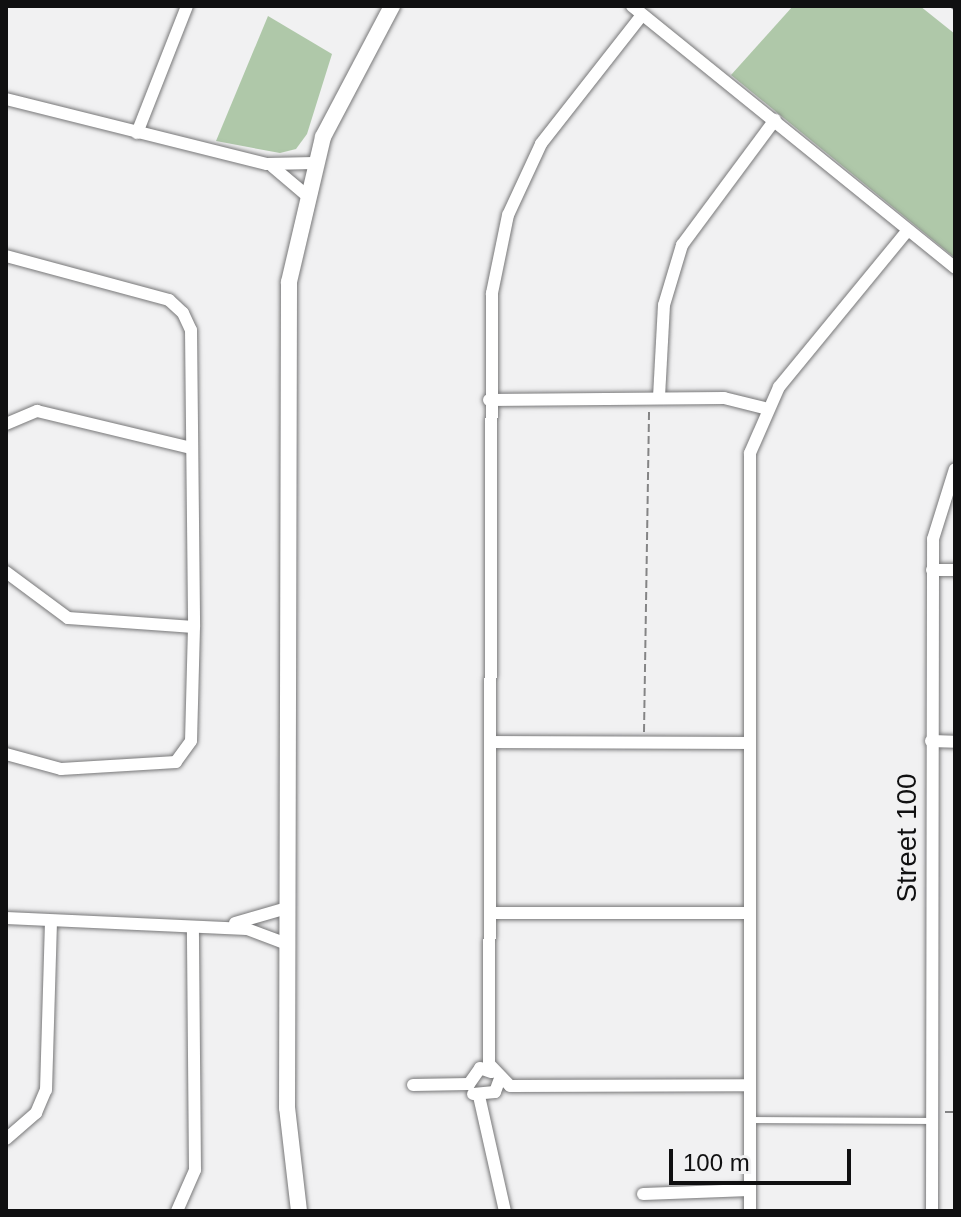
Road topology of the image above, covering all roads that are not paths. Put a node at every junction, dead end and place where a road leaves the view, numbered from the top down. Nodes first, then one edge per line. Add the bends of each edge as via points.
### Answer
1 (187, 6) edge
2 (392, 6) edge
3 (637, 10) edge
4 (6, 99) edge
5 (775, 120) junction
6 (137, 133) junction
7 (314, 163) junction
8 (267, 164) junction
9 (305, 194) junction
10 (908, 230) junction
11 (6, 256) edge
12 (955, 268) edge
13 (654, 397) junction
14 (489, 400) junction
15 (764, 408) junction
16 (6, 424) edge
17 (191, 448) junction
18 (955, 469) edge
19 (932, 570) junction
20 (955, 570) edge
21 (6, 572) edge
22 (194, 627) junction
23 (931, 741) junction
24 (490, 742) junction
25 (955, 742) edge
26 (749, 743) junction
27 (6, 754) edge
28 (287, 908) junction
29 (490, 913) junction
30 (749, 913) junction
31 (6, 918) edge
32 (51, 923) junction
33 (212, 926) junction
34 (193, 927) junction
35 (287, 944) junction
36 (495, 1076) junction
37 (469, 1084) junction
38 (413, 1085) dead end
39 (750, 1085) junction
40 (479, 1096) junction
41 (750, 1120) junction
42 (932, 1121) junction
43 (6, 1139) edge
44 (750, 1190) junction
45 (643, 1194) dead end
46 (301, 1206) edge
47 (177, 1211) edge
48 (505, 1211) edge
49 (750, 1211) edge
50 (932, 1211) edge

1 - 6 street
2 - 7 street via 343,91
3 - 5 street
3 - 14 street via 563,111 523,179 492,293
4 - 6 street
5 - 10 street
5 - 13 street via 682,245 664,305
6 - 8 street
7 - 8 street
7 - 9 street
8 - 9 street
9 - 28 street via 287,331
10 - 12 street
10 - 15 street
11 - 17 street via 169,300 183,313 191,330
13 - 14 street
13 - 15 street via 724,398
14 - 24 street
15 - 26 street via 749,478
16 - 17 street via 37,411
17 - 22 street
18 - 19 street, Street 100 via 937,512
19 - 20 street
19 - 23 street, Street 100
21 - 22 street via 68,618
22 - 27 street via 191,741 176,762 61,769
23 - 25 street
23 - 42 street, Street 100
24 - 26 street
24 - 29 street
26 - 30 street
28 - 33 street
28 - 35 street
29 - 30 street
29 - 36 street
30 - 39 street
31 - 32 street
32 - 34 street
32 - 43 street via 46,1090 36,1113
33 - 34 street
33 - 35 street via 257,931
34 - 47 street via 195,1170
35 - 46 street via 287,1123
36 - 37 street via 480,1068
36 - 39 street
36 - 40 street via 495,1092
37 - 38 street
37 - 40 street
39 - 41 street
40 - 48 street
41 - 42 lane
41 - 44 street
42 - 50 street, Street 100
44 - 45 street
44 - 49 street

